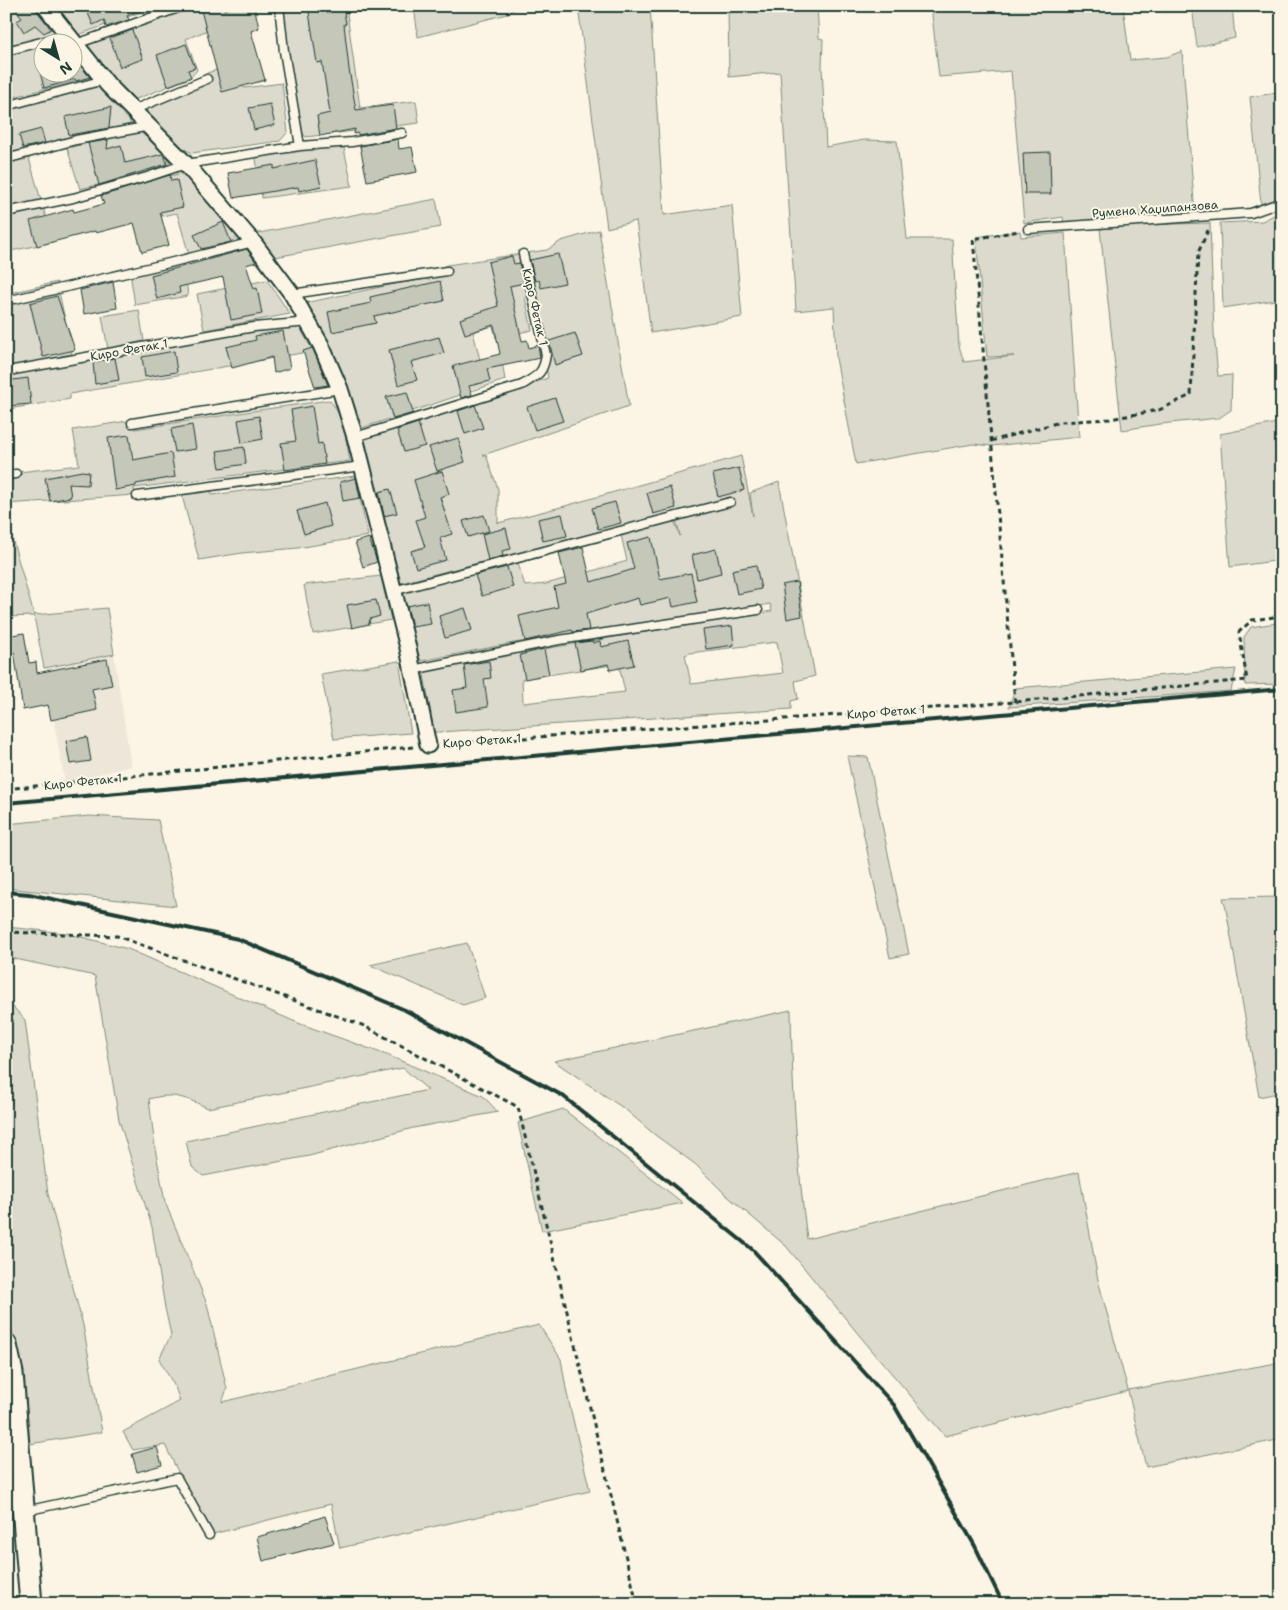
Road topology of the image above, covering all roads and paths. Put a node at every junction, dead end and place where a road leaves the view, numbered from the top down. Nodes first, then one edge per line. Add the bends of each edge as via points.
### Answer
1 (45, 6) edge
2 (184, 6) edge
3 (278, 6) edge
4 (66, 32) edge
5 (82, 37) edge
6 (32, 47) edge
7 (6, 51) edge
8 (82, 52) edge
9 (207, 79) dead end
10 (104, 80) junction
11 (6, 106) edge
12 (133, 110) junction
13 (150, 126) junction
14 (402, 133) dead end
15 (300, 146) junction
16 (6, 159) edge
17 (186, 164) junction
18 (1282, 202) edge
19 (6, 212) edge
20 (1214, 216) junction
21 (1028, 229) joint
22 (253, 242) junction
23 (523, 254) dead end
24 (447, 272) dead end
25 (292, 294) junction
26 (15, 299) dead end
27 (309, 322) junction
28 (8, 371) dead end
29 (340, 389) junction
30 (132, 423) dead end
31 (355, 437) junction
32 (991, 441) junction
33 (362, 466) junction
34 (16, 474) dead end
35 (6, 475) edge
36 (137, 496) dead end
37 (730, 502) dead end
38 (393, 591) junction
39 (758, 610) dead end
40 (1282, 616) edge
41 (412, 670) junction
42 (1015, 702) junction
43 (428, 745) junction
44 (6, 789) edge
45 (6, 932) edge
46 (6, 1345) edge
47 (9, 1374) edge
48 (23, 1511) junction
49 (209, 1535) dead end
50 (31, 1604) edge
51 (638, 1604) edge

1 - 4 street, Киро Фетак 1
2 - 5 lane
3 - 15 lane
6 - 7 lane
8 - 10 street, Киро Фетак 1
9 - 12 lane
10 - 11 lane
10 - 12 street, Киро Фетак 1
12 - 13 street, Киро Фетак 1
13 - 16 lane via 76,140
13 - 17 street, Киро Фетак 1
14 - 15 lane via 352,142
15 - 17 lane
17 - 19 lane via 73,198
17 - 22 street, Киро Фетак 1
18 - 20 lane, Румена Хаџипанзова via 1251,213
20 - 21 lane, Румена Хаџипанзова
20 - 32 path via 1198,253 1191,395 1159,410 1110,419 1060,422
21 - 32 path via 973,239
22 - 25 street, Киро Фетак 1
22 - 26 lane
23 - 31 lane, Киро Фетак 1 via 546,355 544,368 537,376 522,385
24 - 25 lane
25 - 27 street, Киро Фетак 1
27 - 28 lane, Киро Фетак 1 via 254,327
27 - 29 street, Киро Фетак 1
29 - 30 lane
29 - 31 street, Киро Фетак 1
31 - 33 street, Киро Фетак 1
32 - 42 path
33 - 36 lane
33 - 38 street, Киро Фетак 1
34 - 35 lane
37 - 38 lane
38 - 41 street, Киро Фетак 1
39 - 41 lane via 559,640
40 - 42 path, Киро Фетак 1 via 1252,620 1239,632 1247,680
41 - 43 street, Киро Фетак 1
42 - 43 path, Киро Фетак 1
43 - 44 path, Киро Фетак 1
45 - 51 path via 117,936 362,1025 518,1107
46 - 47 main road
47 - 48 main road
48 - 49 lane via 177,1478
48 - 50 main road

